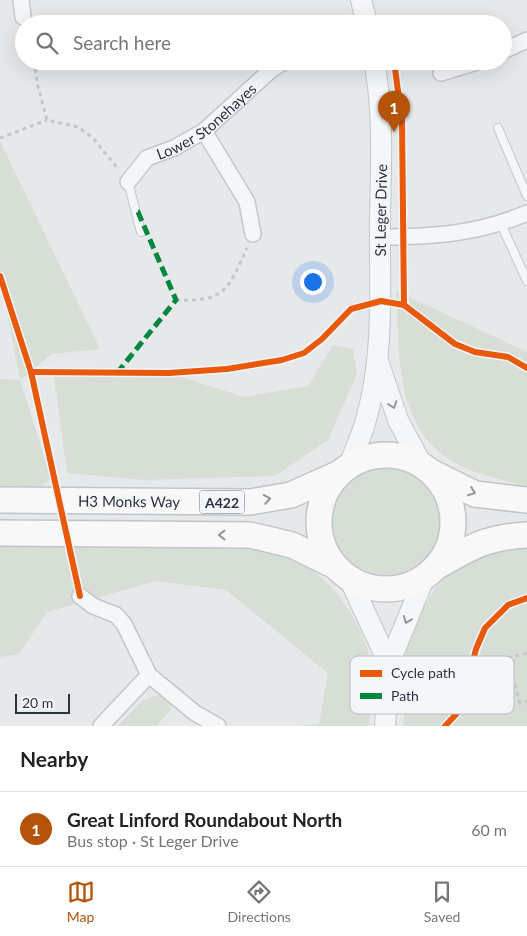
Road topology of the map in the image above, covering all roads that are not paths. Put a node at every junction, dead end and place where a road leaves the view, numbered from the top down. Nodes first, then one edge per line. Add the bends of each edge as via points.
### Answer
1 (21, 0) edge
2 (361, 0) edge
3 (23, 15) edge
4 (365, 15) edge
5 (527, 40) edge
6 (512, 47) edge
7 (271, 70) edge
8 (376, 70) edge
9 (451, 70) edge
10 (441, 73) dead end
11 (498, 128) dead end
12 (204, 131) junction
13 (128, 182) joint
14 (527, 196) edge
15 (527, 213) edge
16 (501, 224) junction
17 (141, 232) dead end
18 (253, 234) road end
19 (380, 237) junction
20 (527, 281) edge
21 (377, 359) junction
22 (346, 469) junction
23 (426, 469) junction
24 (9, 500) edge
25 (527, 500) edge
26 (12, 533) edge
27 (527, 535) edge
28 (342, 572) junction
29 (431, 572) junction
30 (80, 596) dead end
31 (385, 656) edge
32 (393, 656) edge
33 (149, 675) junction
34 (101, 726) edge
35 (218, 726) edge

1 - 3 street
2 - 4 street
5 - 6 street
7 - 12 street, Lower Stonehayes
8 - 19 street, St Leger Drive via 381,144
9 - 10 street
11 - 14 lane
12 - 13 street, Lower Stonehayes via 148,158
12 - 18 street via 247,202
13 - 17 lane
15 - 16 street
16 - 19 street via 443,236
16 - 20 lane
19 - 21 street, St Leger Drive via 381,302
21 - 22 street, St Leger Drive via 368,416
21 -> 23 street, St Leger Drive via 398,420
22 - 23 main road via 364,459 386,456 410,459
24 -> 22 main road, H3 Monks Way / A422 via 250,502 291,495
22 - 28 main road via 330,484 319,517 326,551
23 -> 25 main road via 475,494
23 - 29 main road via 447,495 453,525 445,554
28 -> 26 main road, A422 via 292,546 250,535
27 - 29 main road via 478,543
28 - 29 main road via 374,588 387,589 401,588
28 - 31 street
29 -> 32 street
30 - 33 street via 93,606 116,615 124,624
33 - 34 street
33 - 35 street via 195,713

